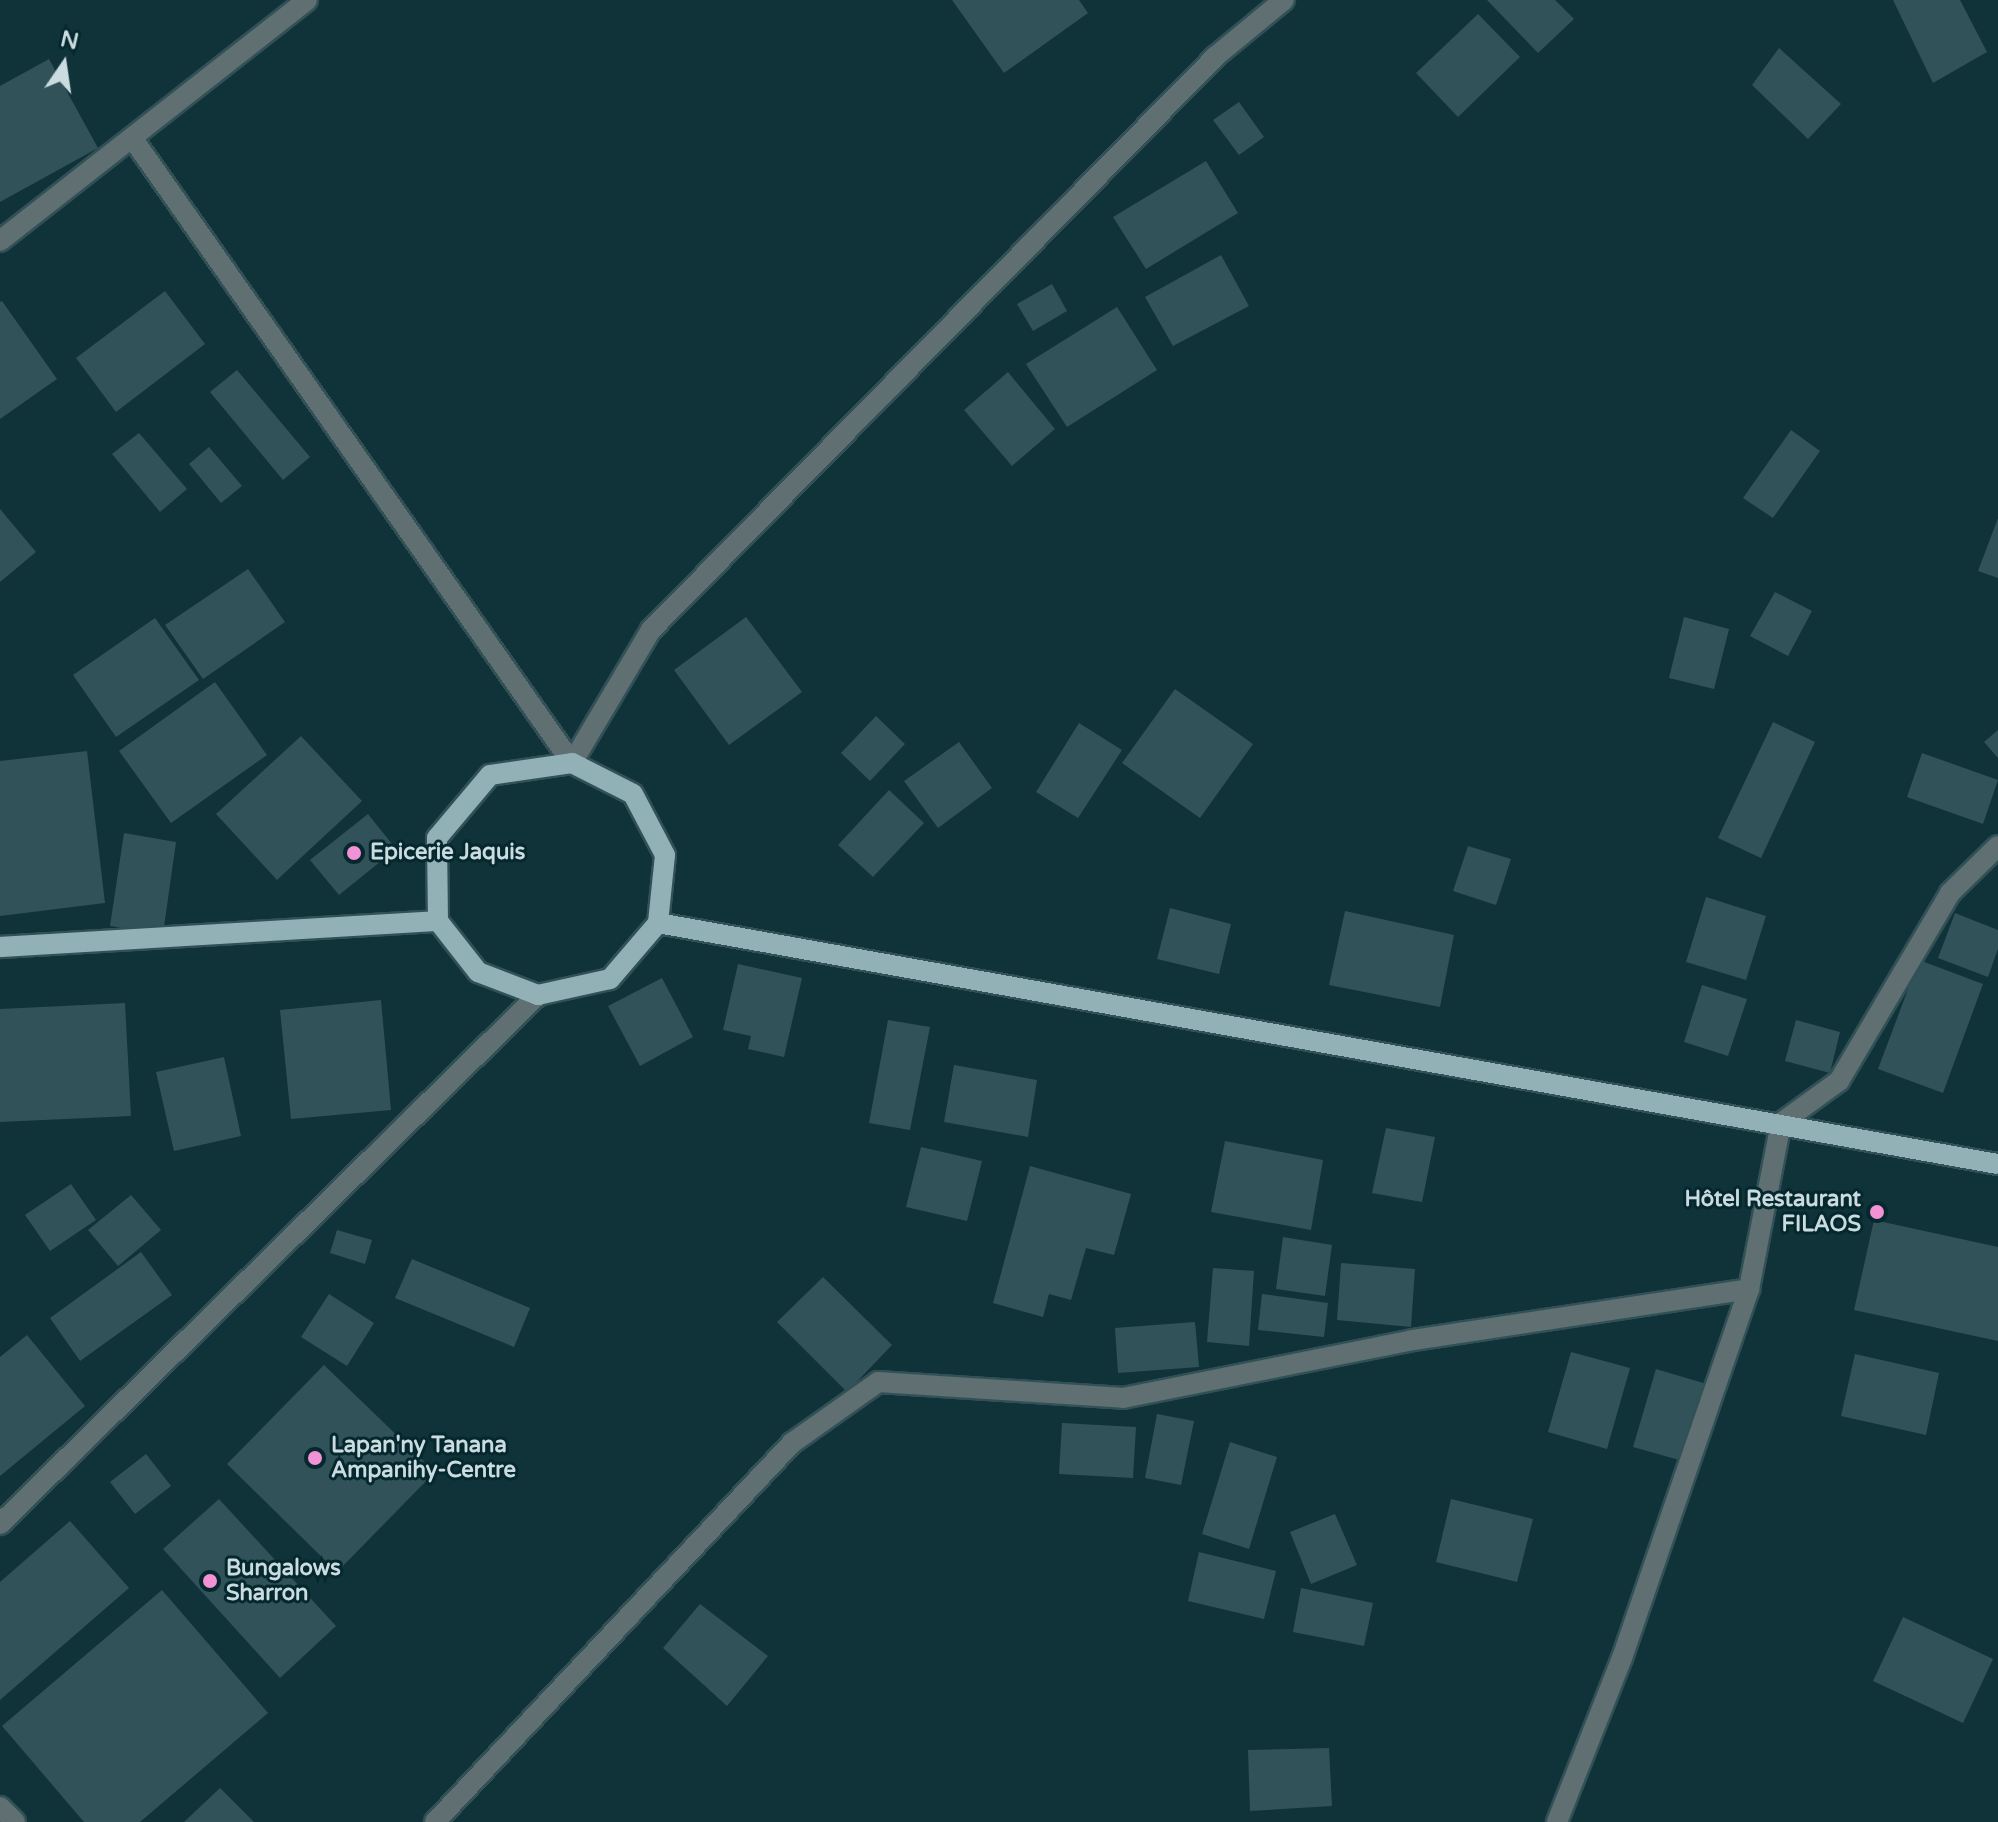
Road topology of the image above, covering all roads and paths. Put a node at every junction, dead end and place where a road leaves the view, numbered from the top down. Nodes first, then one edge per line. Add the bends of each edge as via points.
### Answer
1 (307, 0) edge
2 (1284, 0) edge
3 (133, 139) junction
4 (0, 241) edge
5 (572, 763) junction
6 (1998, 846) edge
7 (438, 921) junction
8 (658, 923) junction
9 (0, 947) edge
10 (538, 995) junction
11 (1781, 1123) junction
12 (1998, 1164) edge
13 (1749, 1289) junction
14 (0, 1524) edge
15 (0, 1807) edge
16 (15, 1822) edge
17 (435, 1822) edge
18 (1557, 1822) edge

1 - 3 street
2 - 5 street via 1216,56 651,630
3 - 4 street
3 - 5 street
5 - 7 main road via 490,775 437,838
5 - 8 main road via 633,794 665,855
6 - 11 street via 1950,893 1839,1081
7 - 9 main road
7 - 10 main road via 478,972
8 - 10 main road via 610,979
8 - 11 main road
10 - 14 street
11 - 12 main road
11 - 13 street
13 - 17 street via 1413,1340 1123,1398 878,1382 792,1443
13 - 18 street via 1622,1658
15 - 16 street

